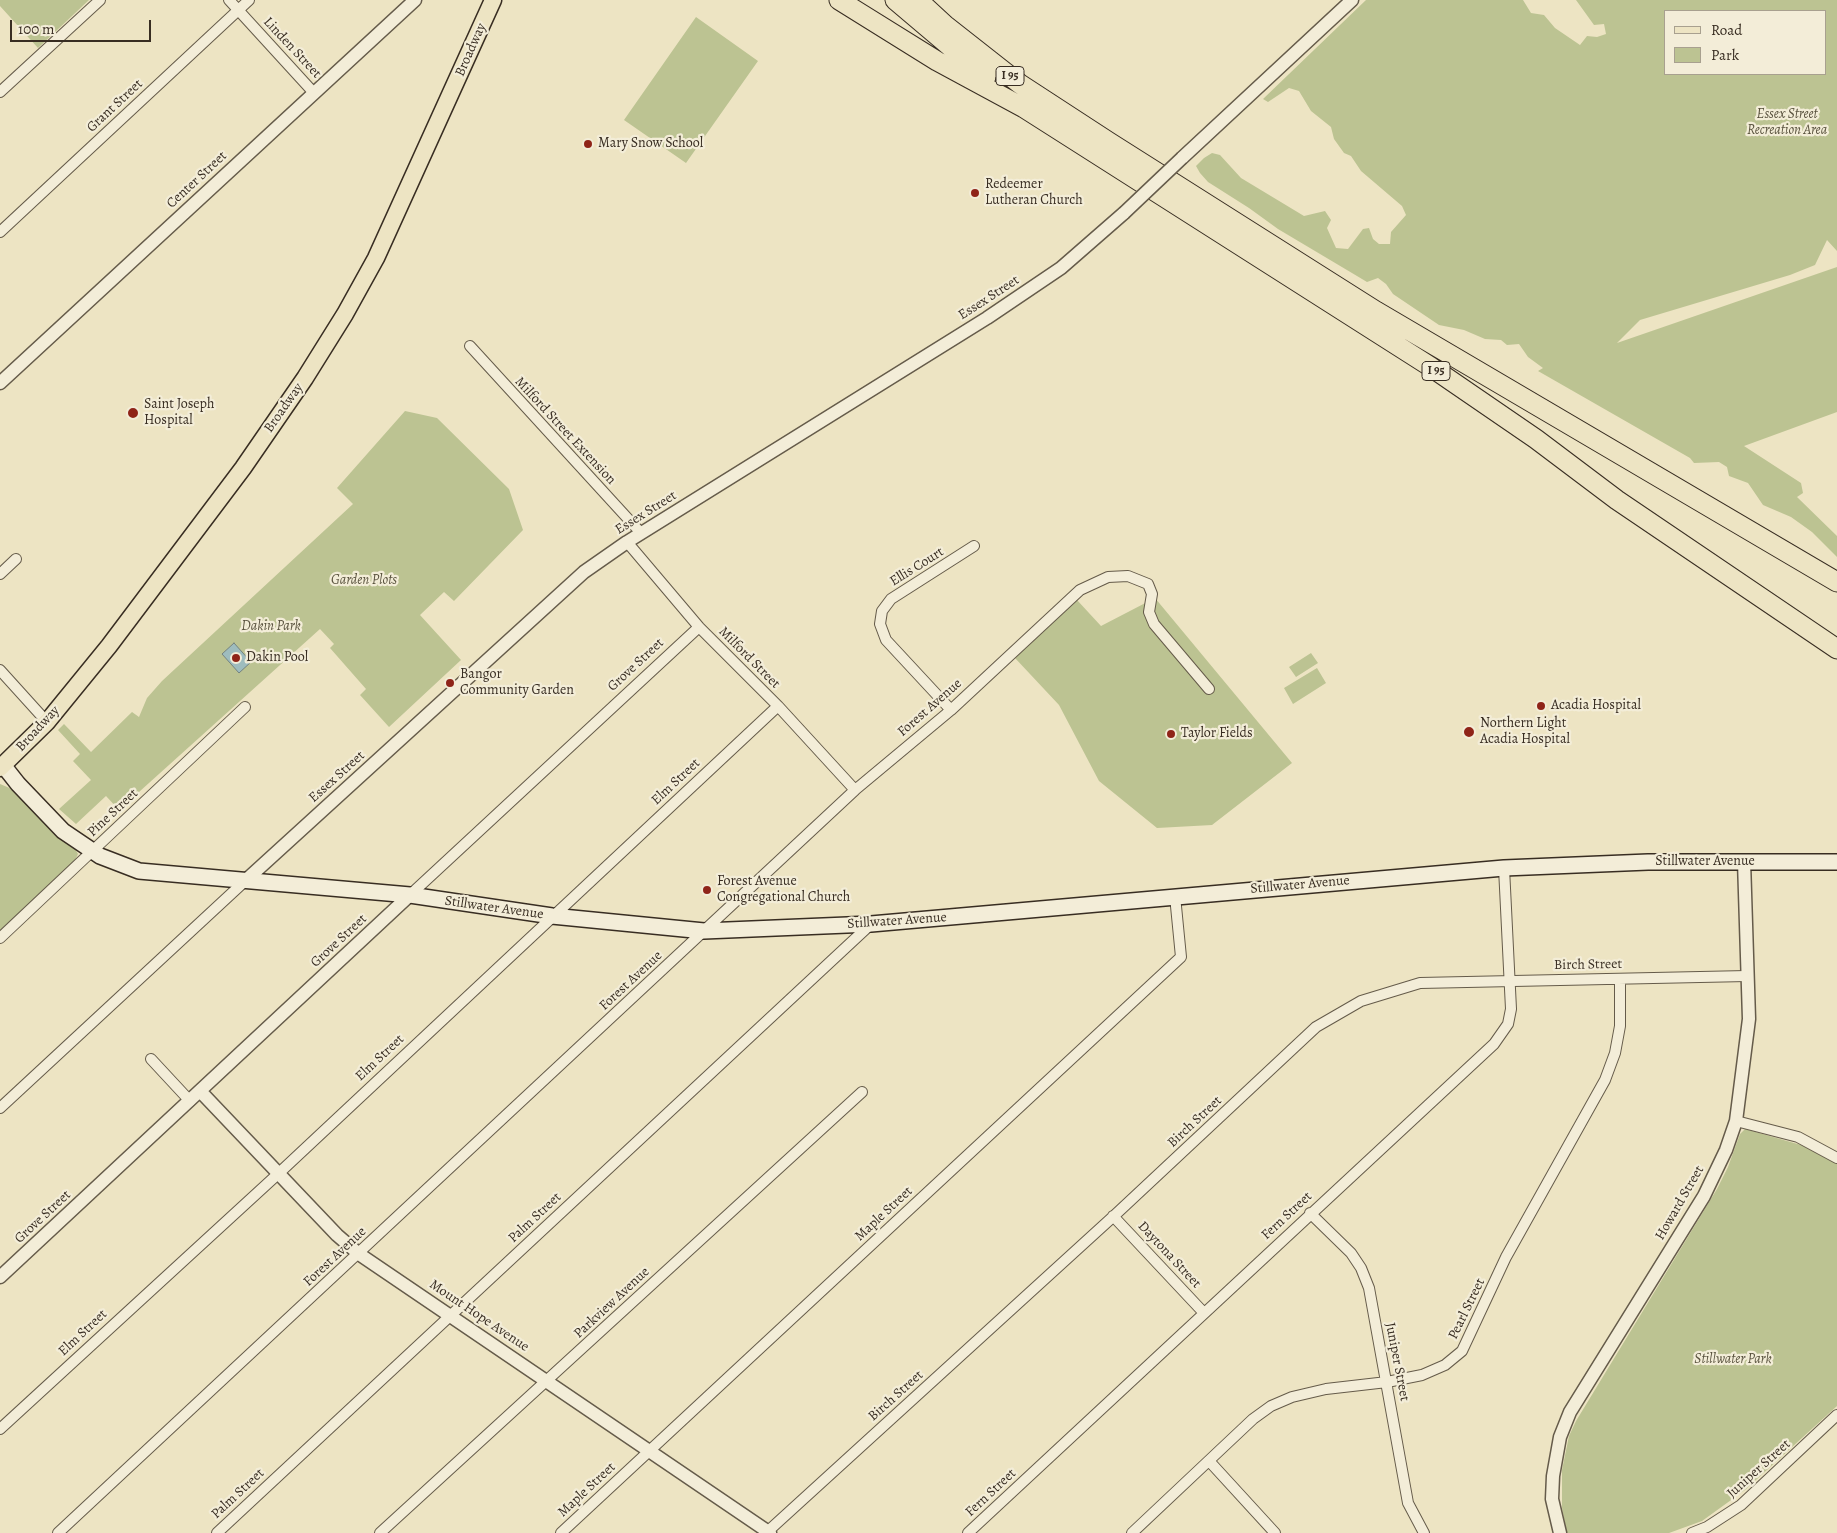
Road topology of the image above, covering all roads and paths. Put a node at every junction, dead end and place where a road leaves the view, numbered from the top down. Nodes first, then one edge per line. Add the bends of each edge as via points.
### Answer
1 (100, 0) edge
2 (229, 0) edge
3 (249, 0) edge
4 (415, 0) edge
5 (493, 0) edge
6 (839, 0) edge
7 (895, 0) edge
8 (918, 0) edge
9 (1352, 0) edge
10 (238, 10) junction
11 (0, 92) edge
12 (314, 93) junction
13 (1024, 108) junction
14 (0, 232) edge
15 (470, 346) dead end
16 (0, 383) edge
17 (641, 534) junction
18 (627, 542) junction
19 (974, 546) dead end
20 (16, 560) dead end
21 (0, 574) edge
22 (1837, 582) edge
23 (699, 627) junction
24 (1837, 649) edge
25 (0, 670) edge
26 (1209, 689) dead end
27 (778, 706) junction
28 (245, 707) dead end
29 (951, 710) junction
30 (47, 722) junction
31 (1, 765) edge
32 (856, 790) junction
33 (92, 851) junction
34 (1744, 861) junction
35 (1837, 862) edge
36 (1504, 868) junction
37 (245, 881) junction
38 (410, 895) junction
39 (1176, 896) junction
40 (552, 916) junction
41 (871, 924) junction
42 (704, 931) junction
43 (0, 938) edge
44 (1747, 976) junction
45 (1620, 979) junction
46 (1509, 980) junction
47 (151, 1059) dead end
48 (200, 1091) junction
49 (862, 1092) dead end
50 (190, 1101) junction
51 (0, 1108) edge
52 (1736, 1121) junction
53 (1837, 1158) edge
54 (279, 1172) junction
55 (1310, 1213) junction
56 (1114, 1216) junction
57 (359, 1254) junction
58 (0, 1277) edge
59 (1204, 1313) junction
60 (450, 1316) junction
61 (548, 1380) junction
62 (1387, 1382) junction
63 (1837, 1415) edge
64 (0, 1429) edge
65 (650, 1451) junction
66 (1210, 1462) junction
67 (767, 1532) edge
68 (58, 1533) edge
69 (217, 1533) edge
70 (380, 1533) edge
71 (561, 1533) edge
72 (968, 1533) edge
73 (1132, 1533) edge
74 (1275, 1533) edge
75 (1424, 1533) edge
76 (1560, 1533) edge
77 (1692, 1533) edge

1 - 11 street
2 - 10 street, Linden Street
3 - 10 street, Grant Street
4 - 12 street, Center Street
5 - 30 main road, Broadway via 376,258 345,314 305,378 194,534
6 - 13 highway via 937,61
7 - 13 highway, I 95
8 - 22 highway, I 95 via 1020,84 1126,153 1376,311
9 - 17 street, Essex Street, bridge via 1061,268 987,318
10 - 12 street, Linden Street
10 - 14 street, Grant Street
12 - 16 street, Center Street
13 - 24 highway, I 95 via 1432,368 1617,500
15 - 17 street, Milford Street Extension
17 - 18 street, Essex Street
18 - 23 street, Milford Street
18 - 37 street, Essex Street via 584,572
19 - 29 street, Ellis Court via 891,599 882,611 880,624 886,640
20 - 21 street
23 - 27 street, Milford Street
23 - 38 street, Grove Street
25 - 30 street
26 - 29 street, Forest Avenue via 1154,624 1149,612 1152,594 1148,584 1128,576 1108,577 1080,590
27 - 32 street, Milford Street
27 - 40 street, Elm Street
28 - 33 street, Pine Street
29 - 32 street, Forest Avenue
30 - 31 main road, Broadway
31 - 33 main road, Stillwater Avenue via 63,831
32 - 42 street, Forest Avenue
33 - 37 main road, Stillwater Avenue via 139,871
33 - 43 street, Pine Street
34 - 35 main road, Stillwater Avenue
34 - 36 main road, Stillwater Avenue
34 - 44 street, Howard Street
36 - 39 main road, Stillwater Avenue
36 - 46 street, Fern Street
37 - 38 main road, Stillwater Avenue
37 - 51 street, Essex Street
38 - 40 main road, Stillwater Avenue
38 - 48 street, Grove Street
39 - 41 main road, Stillwater Avenue
39 - 65 street, Maple Street via 1181,957
40 - 42 main road, Stillwater Avenue
40 - 54 street, Elm Street
41 - 42 main road, Stillwater Avenue
41 - 60 street, Palm Street
42 - 57 street, Forest Avenue
44 - 45 street, Birch Street
44 - 52 street, Howard Street via 1749,1019
45 - 46 street, Birch Street
45 - 62 street, Pearl Street via 1620,1026 1605,1080 1506,1257 1462,1351 1445,1365 1422,1375
46 - 55 street, Fern Street via 1511,1009 1508,1024 1494,1044
46 - 56 street, Birch Street via 1420,983 1362,1001 1320,1025
47 - 50 street
48 - 50 street, Grove Street
48 - 54 street, Mount Hope Avenue
49 - 61 street, Parkview Avenue
50 - 58 street, Grove Street
52 - 53 street via 1798,1137
52 - 76 street, Howard Street via 1704,1196 1570,1412 1560,1437 1553,1476 1552,1499
54 - 57 street, Mount Hope Avenue
54 - 64 street, Elm Street
55 - 59 street, Fern Street
55 - 62 street, Juniper Street via 1361,1268 1369,1288
56 - 59 street, Daytona Street
56 - 67 street, Birch Street
57 - 60 street, Mount Hope Avenue
57 - 68 street, Forest Avenue
59 - 72 street, Fern Street
60 - 61 street, Mount Hope Avenue
60 - 69 street, Palm Street
61 - 65 street, Mount Hope Avenue
61 - 70 street, Parkview Avenue
62 - 66 street, Pearl Street via 1326,1389 1270,1406
62 - 75 street, Juniper Street via 1408,1503
63 - 77 street, Juniper Street via 1741,1505 1708,1527
65 - 67 street, Mount Hope Avenue
65 - 71 street, Maple Street
66 - 73 street, Pearl Street
66 - 74 street

